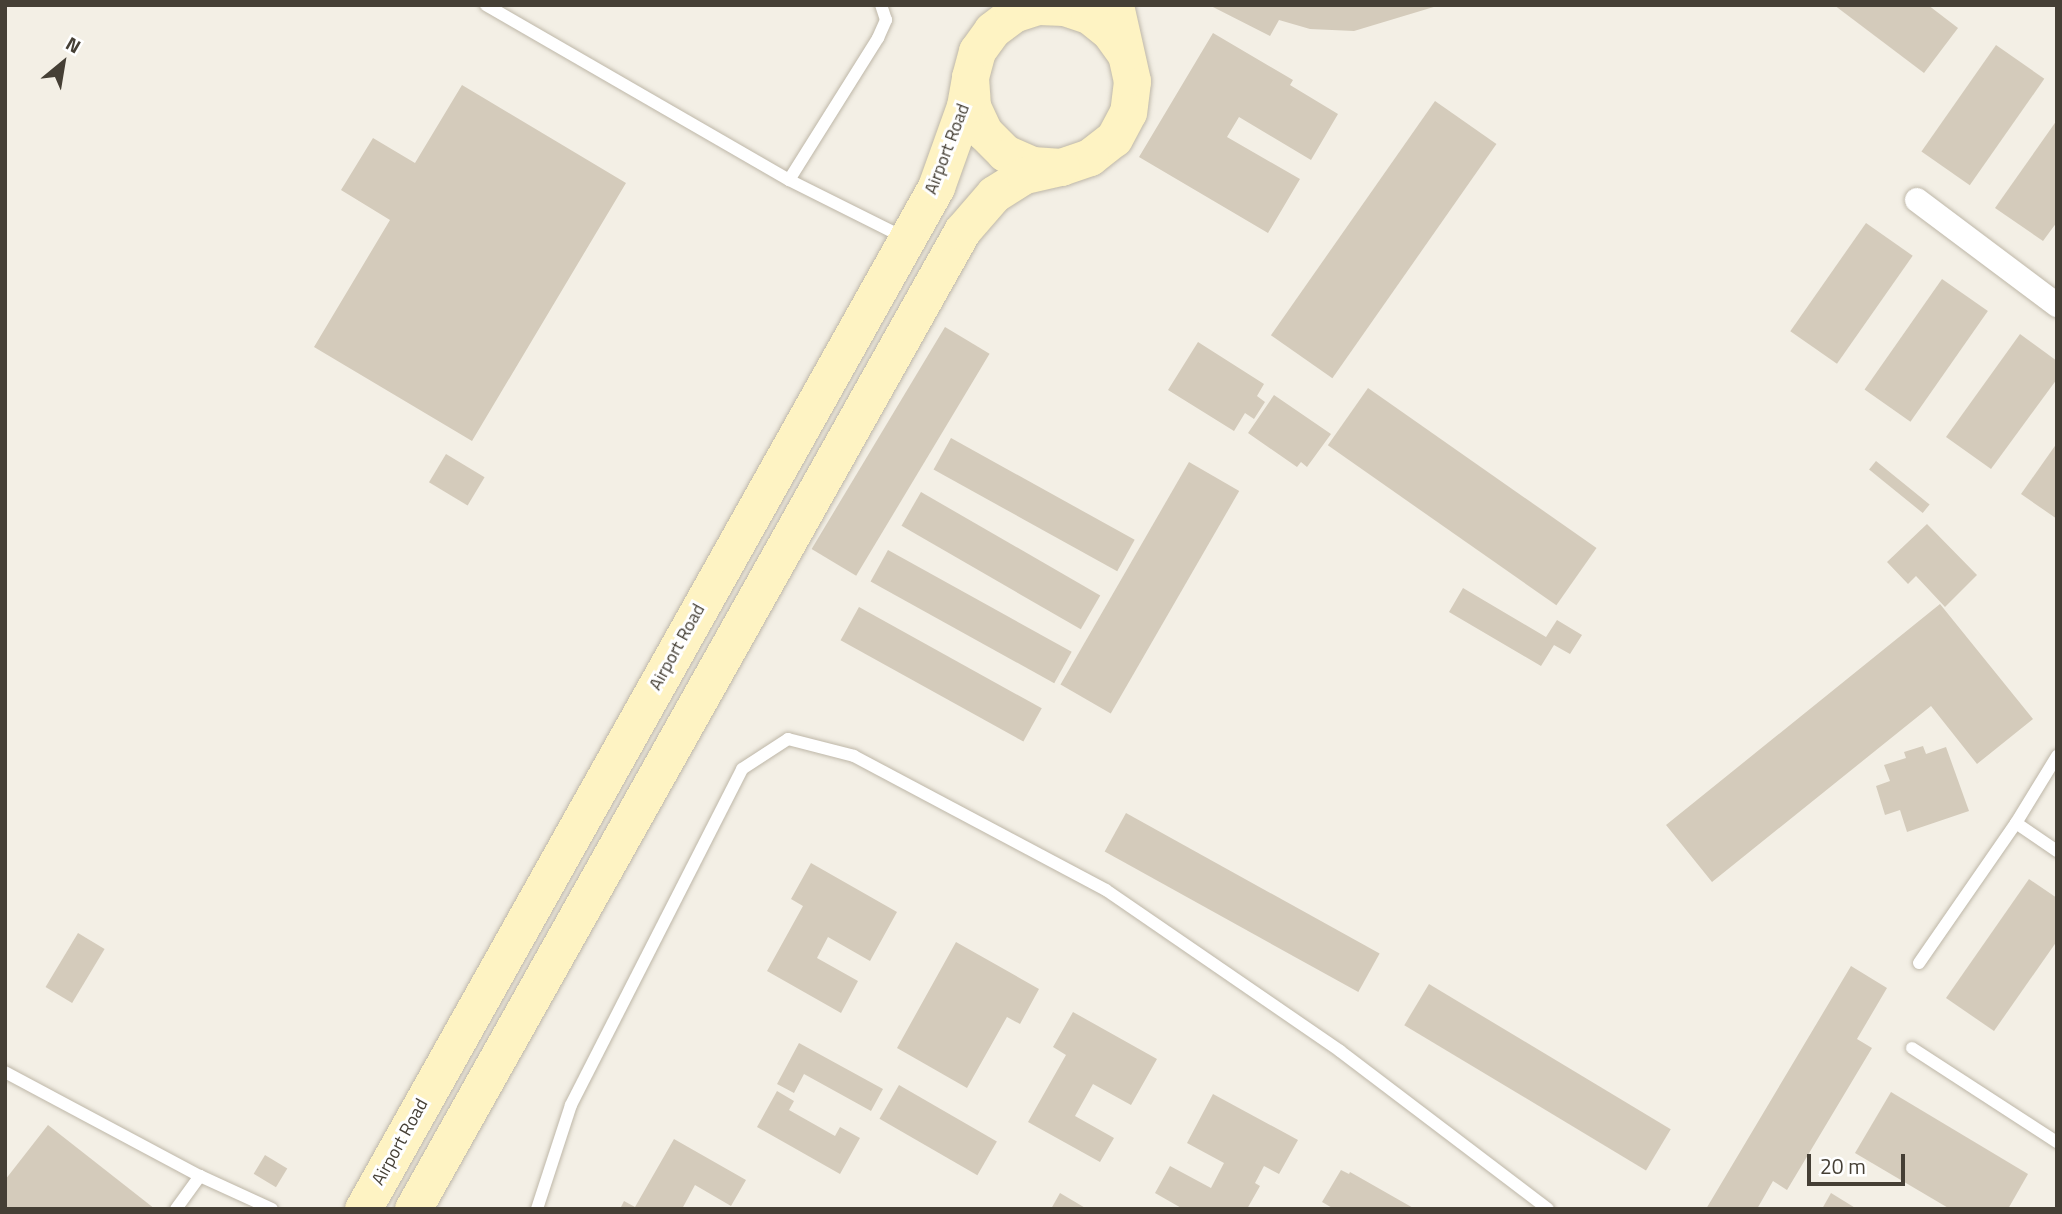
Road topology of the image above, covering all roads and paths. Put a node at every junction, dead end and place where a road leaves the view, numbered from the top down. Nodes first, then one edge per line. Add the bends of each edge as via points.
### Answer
1 (486, 5) edge
2 (881, 5) edge
3 (1115, 5) edge
4 (1018, 10) edge
5 (1124, 52) junction
6 (970, 77) junction
7 (1061, 167) junction
8 (789, 180) junction
9 (1917, 200) dead end
10 (907, 239) junction
11 (2057, 306) edge
12 (2057, 756) edge
13 (2016, 823) junction
14 (2057, 851) edge
15 (1919, 963) dead end
16 (1912, 1048) dead end
17 (5, 1072) edge
18 (2057, 1142) edge
19 (200, 1176) junction
20 (176, 1209) edge
21 (272, 1209) edge
22 (363, 1209) edge
23 (413, 1209) edge
24 (537, 1209) edge
25 (1548, 1209) edge

1 - 8 lane
2 - 8 lane via 887,20 878,38
3 - 5 main road
4 - 5 main road via 1064,7 1089,15 1109,31
4 - 6 main road via 992,30 977,51
5 - 7 main road via 1132,81 1128,111 1114,138 1090,157
6 - 7 main road via 972,106 985,132 1005,153 1032,165
6 - 10 main road, Airport Road via 952,148
7 - 23 main road via 1025,175 994,194 962,230
8 - 10 lane
9 - 11 street
10 - 22 main road, Airport Road
12 - 13 lane
13 - 14 lane
13 - 15 lane
16 - 18 lane
17 - 19 lane
19 - 20 lane
19 - 21 lane
24 - 25 lane via 572,1105 742,769 788,739 854,757 1106,891 1340,1051

